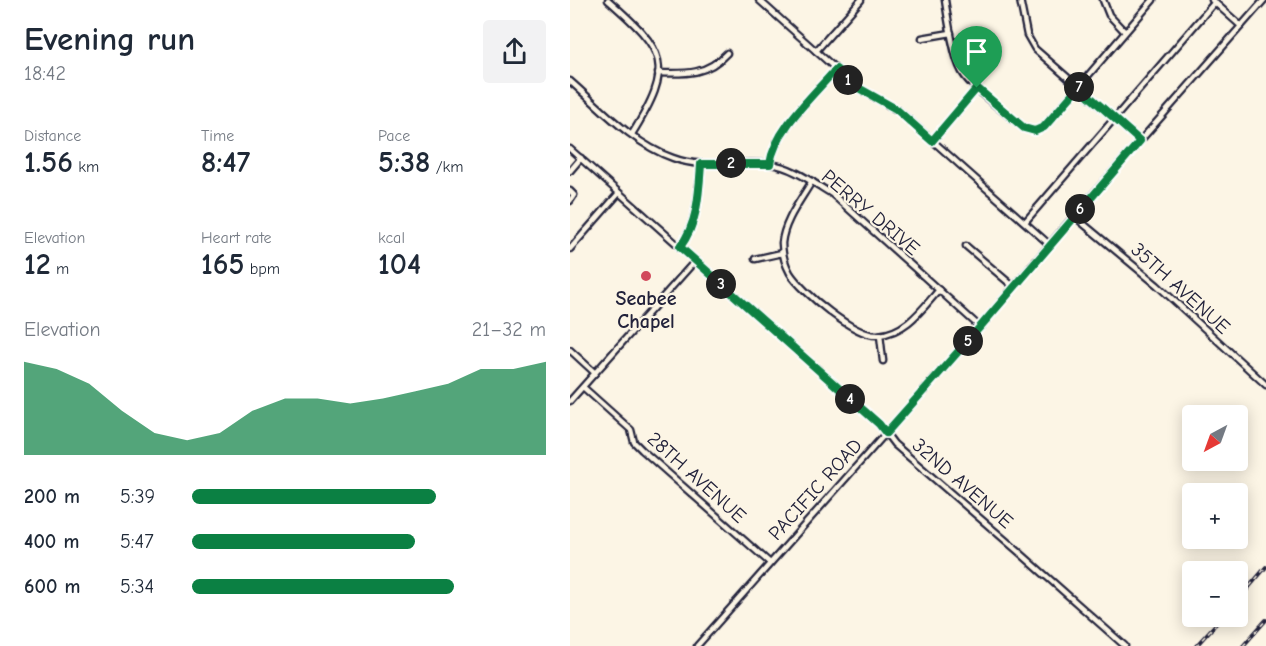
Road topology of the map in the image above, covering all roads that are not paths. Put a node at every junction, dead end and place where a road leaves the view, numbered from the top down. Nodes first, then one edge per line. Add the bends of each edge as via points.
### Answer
1 (608, 0) edge
2 (759, 0) edge
3 (861, 0) edge
4 (945, 0) edge
5 (1020, 0) edge
6 (1103, 0) edge
7 (1153, 0) edge
8 (1264, 0) edge
9 (1213, 1) edge
10 (1241, 26) junction
11 (1125, 32) junction
12 (951, 33) junction
13 (922, 38) dead end
14 (816, 51) junction
15 (727, 53) dead end
16 (836, 69) junction
17 (658, 74) junction
18 (570, 81) edge
19 (1079, 87) junction
20 (977, 88) junction
21 (1114, 117) junction
22 (632, 134) junction
23 (932, 141) junction
24 (1140, 141) junction
25 (570, 149) edge
26 (581, 158) junction
27 (701, 164) junction
28 (770, 164) junction
29 (570, 171) edge
30 (812, 181) junction
31 (570, 190) edge
32 (619, 193) junction
33 (570, 201) edge
34 (1074, 216) junction
35 (1024, 222) junction
36 (1050, 245) junction
37 (966, 246) dead end
38 (680, 247) junction
39 (570, 249) edge
40 (782, 253) junction
41 (756, 259) dead end
42 (695, 261) junction
43 (1014, 287) junction
44 (939, 290) junction
45 (980, 327) junction
46 (880, 335) junction
47 (570, 350) edge
48 (883, 361) dead end
49 (596, 372) junction
50 (1266, 385) edge
51 (583, 387) junction
52 (570, 401) edge
53 (886, 433) junction
54 (770, 563) junction
55 (697, 646) edge
56 (1125, 646) edge

1 - 17 street via 654,47
2 - 14 street
3 - 14 street
4 - 12 street
5 - 19 street via 1031,43
6 - 11 street via 1109,15
7 - 11 street
8 - 10 street, PACIFIC ROAD
9 - 10 street
9 - 21 street
10 - 24 street, PACIFIC ROAD
11 - 19 street
12 - 13 street
12 - 20 street via 962,73
14 - 16 street
15 - 17 street via 702,71
16 - 23 street via 855,86 896,109
16 - 28 street via 782,132 772,149
17 - 22 street via 651,102
18 - 22 street, PERRY DRIVE
19 - 20 street via 1044,127 1032,131
19 - 21 street
20 - 23 street
21 - 24 street
21 - 35 street
22 - 27 street, PERRY DRIVE via 672,158
23 - 35 street
24 - 34 street, PACIFIC ROAD
25 - 26 street, 32ND AVENUE
26 - 29 street
26 - 32 street, 32ND AVENUE
27 - 28 street, PERRY DRIVE
27 - 38 street via 694,217
28 - 30 street, PERRY DRIVE
30 - 40 street via 786,228
30 - 44 street, PERRY DRIVE via 832,194
31 - 33 street via 574,195
32 - 38 street, 32ND AVENUE
32 - 39 street
34 - 36 street, PACIFIC ROAD
34 - 50 street, 35TH AVENUE via 1157,285
35 - 36 street
36 - 43 street, PACIFIC ROAD
37 - 43 street
38 - 42 street, 32ND AVENUE
40 - 41 street
40 - 46 street via 794,278 830,312 855,330
42 - 49 street
42 - 53 street, 32ND AVENUE
43 - 45 street, PACIFIC ROAD
44 - 45 street, PERRY DRIVE
44 - 46 street via 909,323
45 - 53 street, PACIFIC ROAD
46 - 48 street
47 - 49 street
49 - 51 street
51 - 52 street
51 - 54 street, 28TH AVENUE via 631,430 634,442 642,450
53 - 54 street, PACIFIC ROAD
53 - 56 street, 32ND AVENUE
54 - 55 street, PACIFIC ROAD

